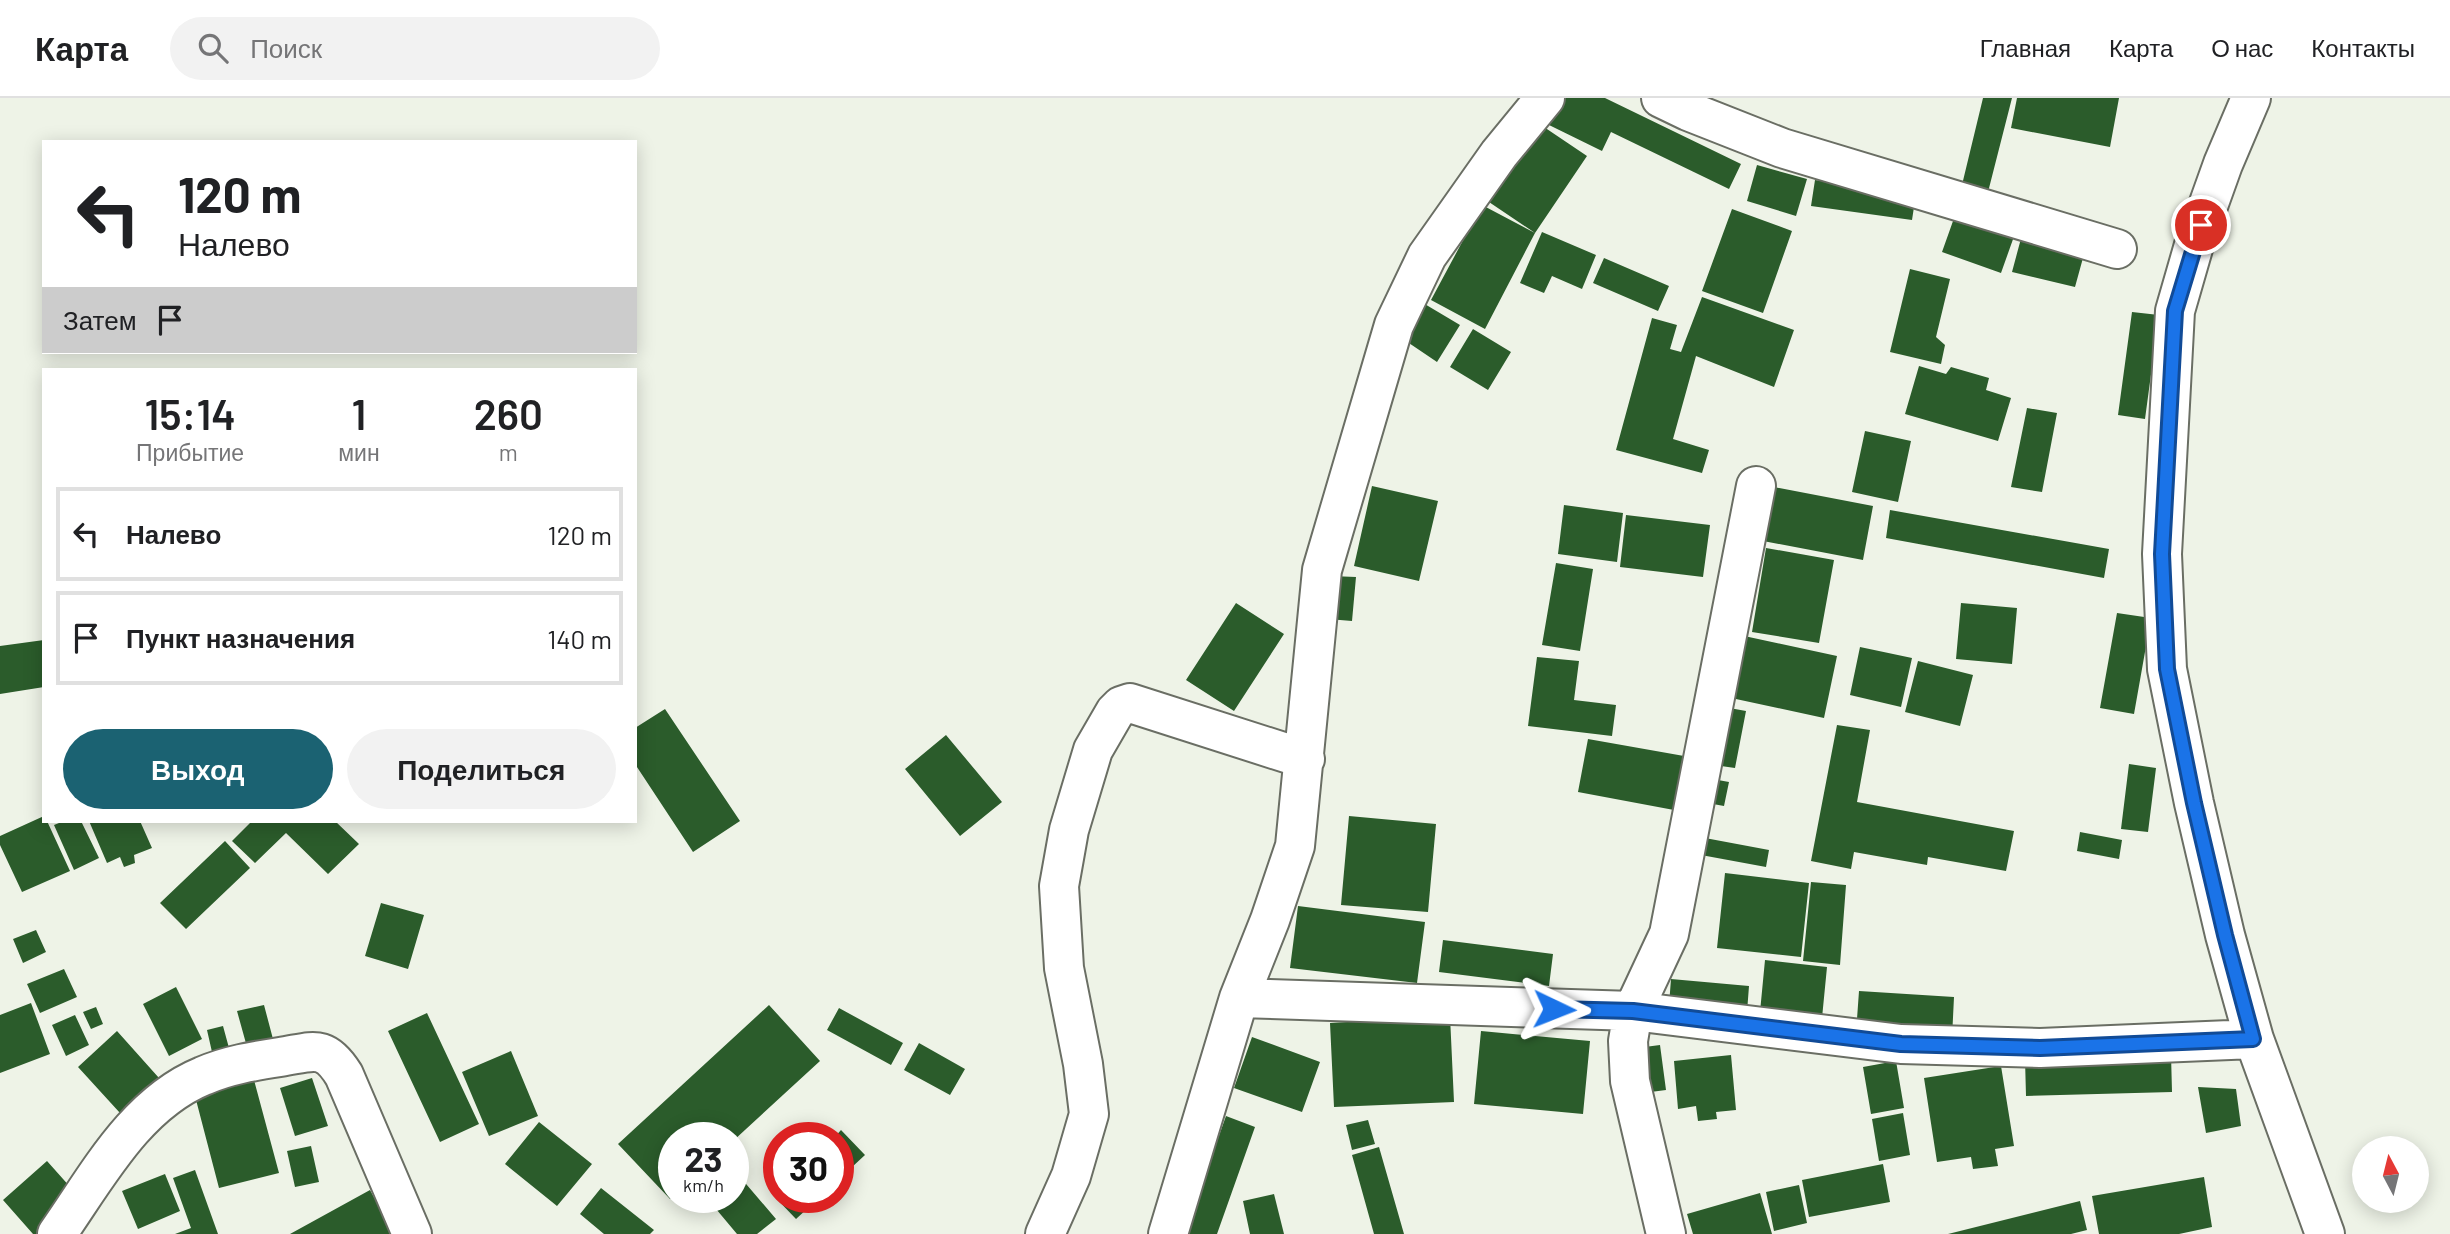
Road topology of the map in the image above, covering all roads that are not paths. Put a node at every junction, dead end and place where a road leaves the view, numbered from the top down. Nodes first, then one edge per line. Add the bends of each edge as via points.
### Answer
1 (1545, 98) edge
2 (1661, 98) edge
3 (2251, 98) edge
4 (2117, 249) dead end
5 (1756, 486) dead end
6 (1305, 759) junction
7 (1239, 998) junction
8 (1633, 1011) junction
9 (2253, 1039) junction
10 (57, 1234) edge
11 (412, 1234) edge
12 (1045, 1234) edge
13 (1168, 1234) edge
14 (1666, 1234) edge
15 (2325, 1234) edge

1 - 6 street via 1427,256 1394,325 1322,570
2 - 4 street via 1782,148
3 - 9 street via 2214,187 2175,311 2162,554 2167,669 2194,803
5 - 8 street via 1669,934
6 - 7 street via 1294,846
6 - 12 street via 1130,703 1115,712 1093,750 1069,830 1059,886 1064,968 1089,1114 1071,1176
7 - 8 street
7 - 13 street
8 - 9 street via 1901,1044 2040,1048
8 - 14 street via 1630,1081
9 - 15 street
10 - 11 street via 121,1142 167,1096 203,1076 244,1063 314,1052 335,1060 344,1075

